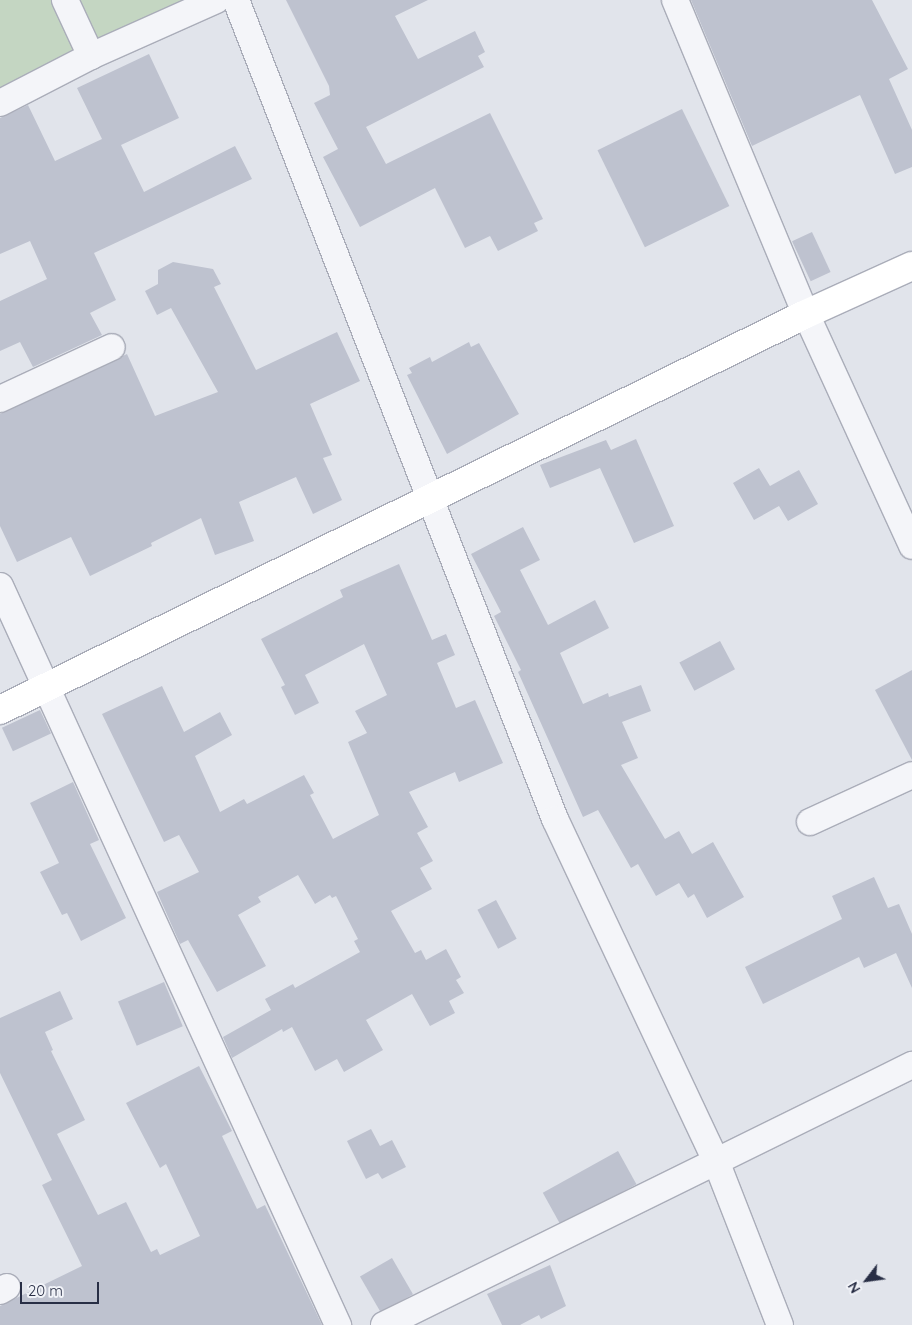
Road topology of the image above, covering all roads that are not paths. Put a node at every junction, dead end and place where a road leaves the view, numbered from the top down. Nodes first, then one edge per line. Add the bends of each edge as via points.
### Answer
1 (65, 0) edge
2 (216, 0) edge
3 (236, 0) edge
4 (675, 0) edge
5 (91, 56) junction
6 (0, 103) edge
7 (912, 266) edge
8 (806, 314) junction
9 (112, 347) dead end
10 (0, 399) edge
11 (427, 499) junction
12 (912, 546) edge
13 (0, 586) edge
14 (47, 690) junction
15 (0, 710) edge
16 (912, 775) edge
17 (810, 822) dead end
18 (912, 1065) edge
19 (716, 1161) junction
20 (338, 1325) edge
21 (384, 1325) edge
22 (780, 1325) edge

1 - 5 street
2 - 5 street
3 - 11 street
4 - 8 street
5 - 6 street
7 - 8 street
8 - 11 street
8 - 12 street
9 - 10 street
11 - 14 street
11 - 19 street via 555,819
13 - 14 street
14 - 15 street
14 - 20 street
16 - 17 street
18 - 19 street
19 - 21 street
19 - 22 street

